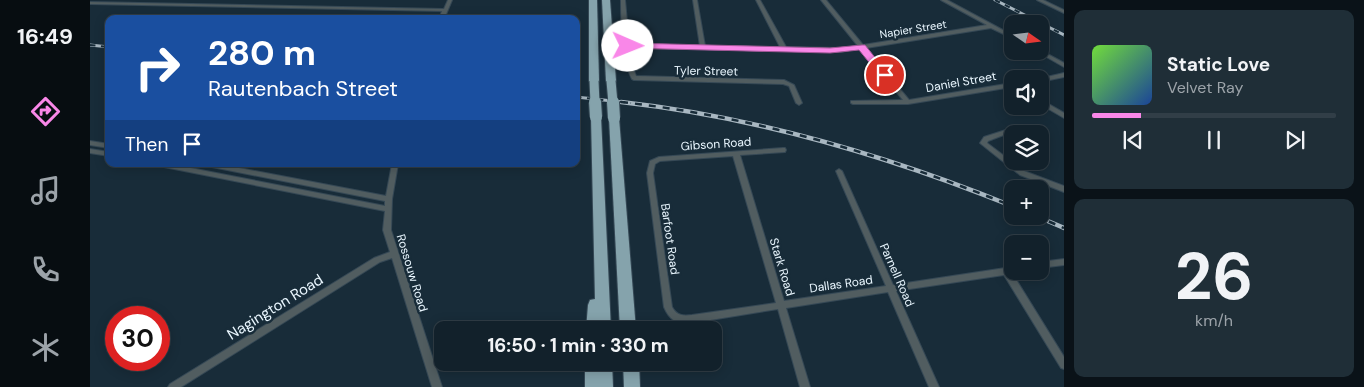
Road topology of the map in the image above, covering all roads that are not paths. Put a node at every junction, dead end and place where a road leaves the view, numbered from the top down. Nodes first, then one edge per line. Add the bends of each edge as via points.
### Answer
1 (450, 0) edge
2 (594, 0) edge
3 (606, 0) edge
4 (623, 0) edge
5 (695, 0) edge
6 (758, 0) edge
7 (823, 0) edge
8 (943, 0) edge
9 (1039, 0) edge
10 (90, 3) edge
11 (445, 10) junction
12 (1064, 12) edge
13 (443, 15) edge
14 (992, 26) junction
15 (1004, 33) edge
16 (628, 46) junction
17 (862, 47) junction
18 (703, 48) junction
19 (784, 49) junction
20 (1049, 57) edge
21 (1064, 65) edge
22 (1064, 75) edge
23 (1049, 78) edge
24 (1004, 86) edge
25 (853, 102) dead end
26 (908, 102) junction
27 (799, 103) dead end
28 (1049, 107) edge
29 (1064, 116) edge
30 (1004, 133) edge
31 (90, 143) edge
32 (105, 145) edge
33 (783, 150) dead end
34 (90, 151) edge
35 (105, 153) edge
36 (736, 154) junction
37 (1004, 159) edge
38 (652, 163) joint
39 (187, 167) edge
40 (222, 167) edge
41 (394, 167) edge
42 (1018, 170) edge
43 (839, 171) dead end
44 (289, 180) junction
45 (283, 188) junction
46 (1064, 189) edge
47 (388, 199) junction
48 (388, 209) junction
49 (600, 228) junction
50 (394, 254) junction
51 (1064, 262) edge
52 (1049, 264) edge
53 (1004, 271) edge
54 (1015, 280) edge
55 (890, 288) junction
56 (781, 305) junction
57 (673, 316) joint
58 (595, 321) edge
59 (603, 321) edge
60 (627, 321) edge
61 (1064, 365) edge
62 (593, 371) edge
63 (604, 371) edge
64 (173, 387) edge
65 (437, 387) edge
66 (593, 387) edge
67 (605, 387) edge
68 (805, 387) edge
69 (934, 387) edge

1 - 11 street
2 - 49 highway, bridge
3 - 60 highway, bridge
4 - 16 street, Tyler Street
5 - 18 street
6 - 19 street
7 - 17 street
8 - 14 street
9 - 12 street
10 - 11 street
11 - 13 street
14 - 15 street
14 - 17 street, Napier Street
16 - 18 street, Napier Street
16 - 27 street, Tyler Street via 631,75 636,79 784,82 791,85
17 - 19 street, Napier Street
17 - 26 street
18 - 19 street, Napier Street
20 - 21 street
22 - 23 street
24 - 26 street, Daniel Street
25 - 26 street, Daniel Street
28 - 29 street
30 - 37 street via 983,143
31 - 32 street
33 - 36 street, Gibson Road
34 - 35 street
36 - 38 street, Gibson Road via 659,159
36 - 56 street, Stark Road
38 - 57 street, Barfoot Road via 650,173 668,306
39 - 45 street
40 - 44 street
41 - 47 street, Rossouw Road
42 - 46 street
43 - 55 street, Parnell Road
44 - 45 street
44 - 47 street
45 - 48 street
47 - 48 street, Rossouw Road
48 - 50 street, Rossouw Road via 387,230
49 - 58 highway
49 - 59 highway
50 - 64 street, Nagington Road via 378,260
50 - 65 street, Rossouw Road
51 - 52 street
53 - 55 street, Dallas Road
54 - 61 street
55 - 56 street, Dallas Road
55 - 69 street, Parnell Road
56 - 57 street, Dallas Road via 692,319
56 - 68 street, Stark Road
62 - 66 highway
63 - 67 highway

